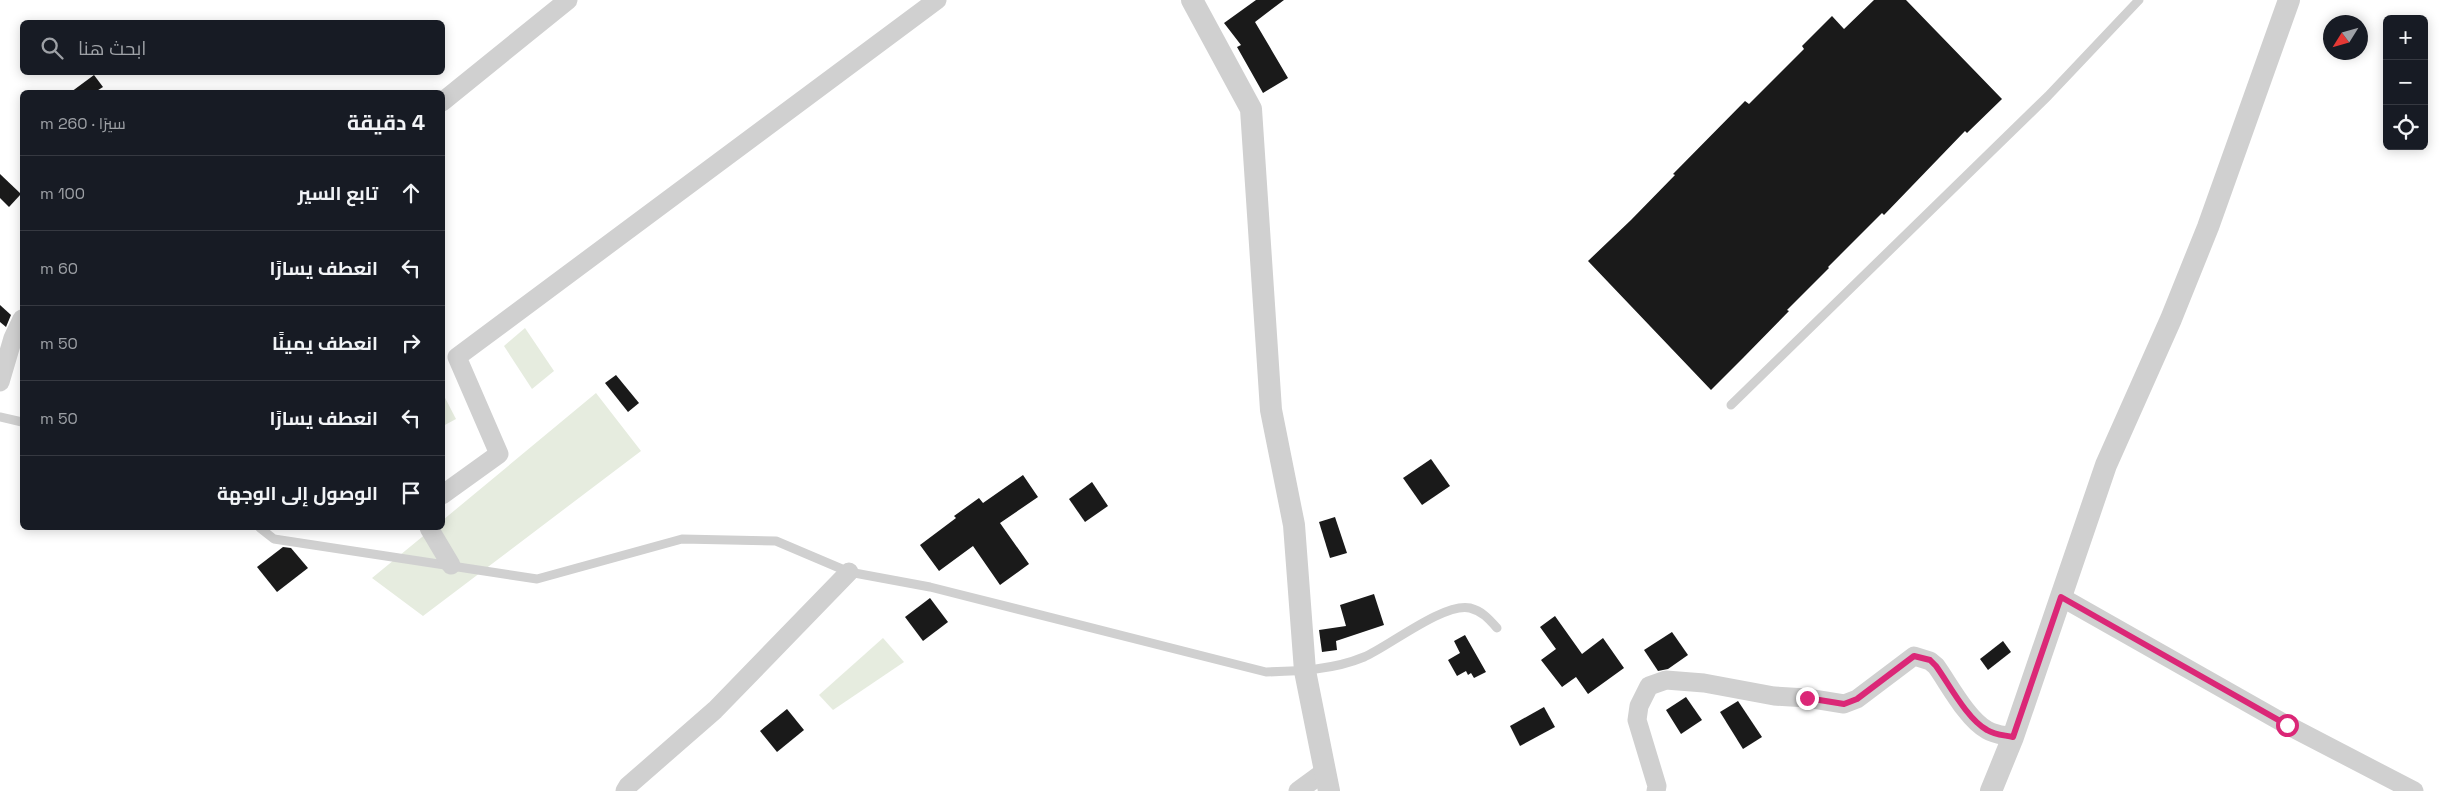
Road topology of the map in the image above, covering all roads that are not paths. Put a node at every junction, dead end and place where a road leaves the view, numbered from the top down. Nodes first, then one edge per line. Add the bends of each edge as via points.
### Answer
1 (568, 0) edge
2 (937, 0) edge
3 (1192, 0) edge
4 (2139, 0) edge
5 (2289, 0) edge
6 (445, 100) edge
7 (20, 323) edge
8 (0, 382) edge
9 (1731, 405) dead end
10 (0, 417) edge
11 (20, 422) edge
12 (445, 493) edge
13 (263, 530) edge
14 (430, 530) edge
15 (451, 565) junction
16 (849, 572) junction
17 (2061, 597) junction
18 (1497, 628) dead end
19 (1305, 671) junction
20 (2013, 737) junction
21 (1326, 781) edge
22 (625, 791) edge
23 (1298, 791) edge
24 (1656, 791) edge
25 (1991, 791) edge
26 (2414, 791) edge

1 - 6 street
2 - 12 street via 457,357 499,454
3 - 19 street via 1251,109 1271,410 1294,525
4 - 9 lane via 2048,96
5 - 17 street via 2208,227 2106,466
7 - 8 street
10 - 11 lane
13 - 15 lane via 274,539
14 - 15 street
15 - 16 lane via 537,579 682,539 776,542
16 - 19 lane via 930,588 1266,672
16 - 22 street via 715,710
17 - 20 street
17 - 26 street via 2287,725
18 - 19 lane via 1482,612 1468,607 1449,611 1364,657
19 - 21 street
20 - 24 street via 1996,734 1974,720 1936,666 1930,660 1914,656 1857,699 1844,704 1666,680 1649,686 1639,706 1637,720
20 - 25 street
21 - 23 street

